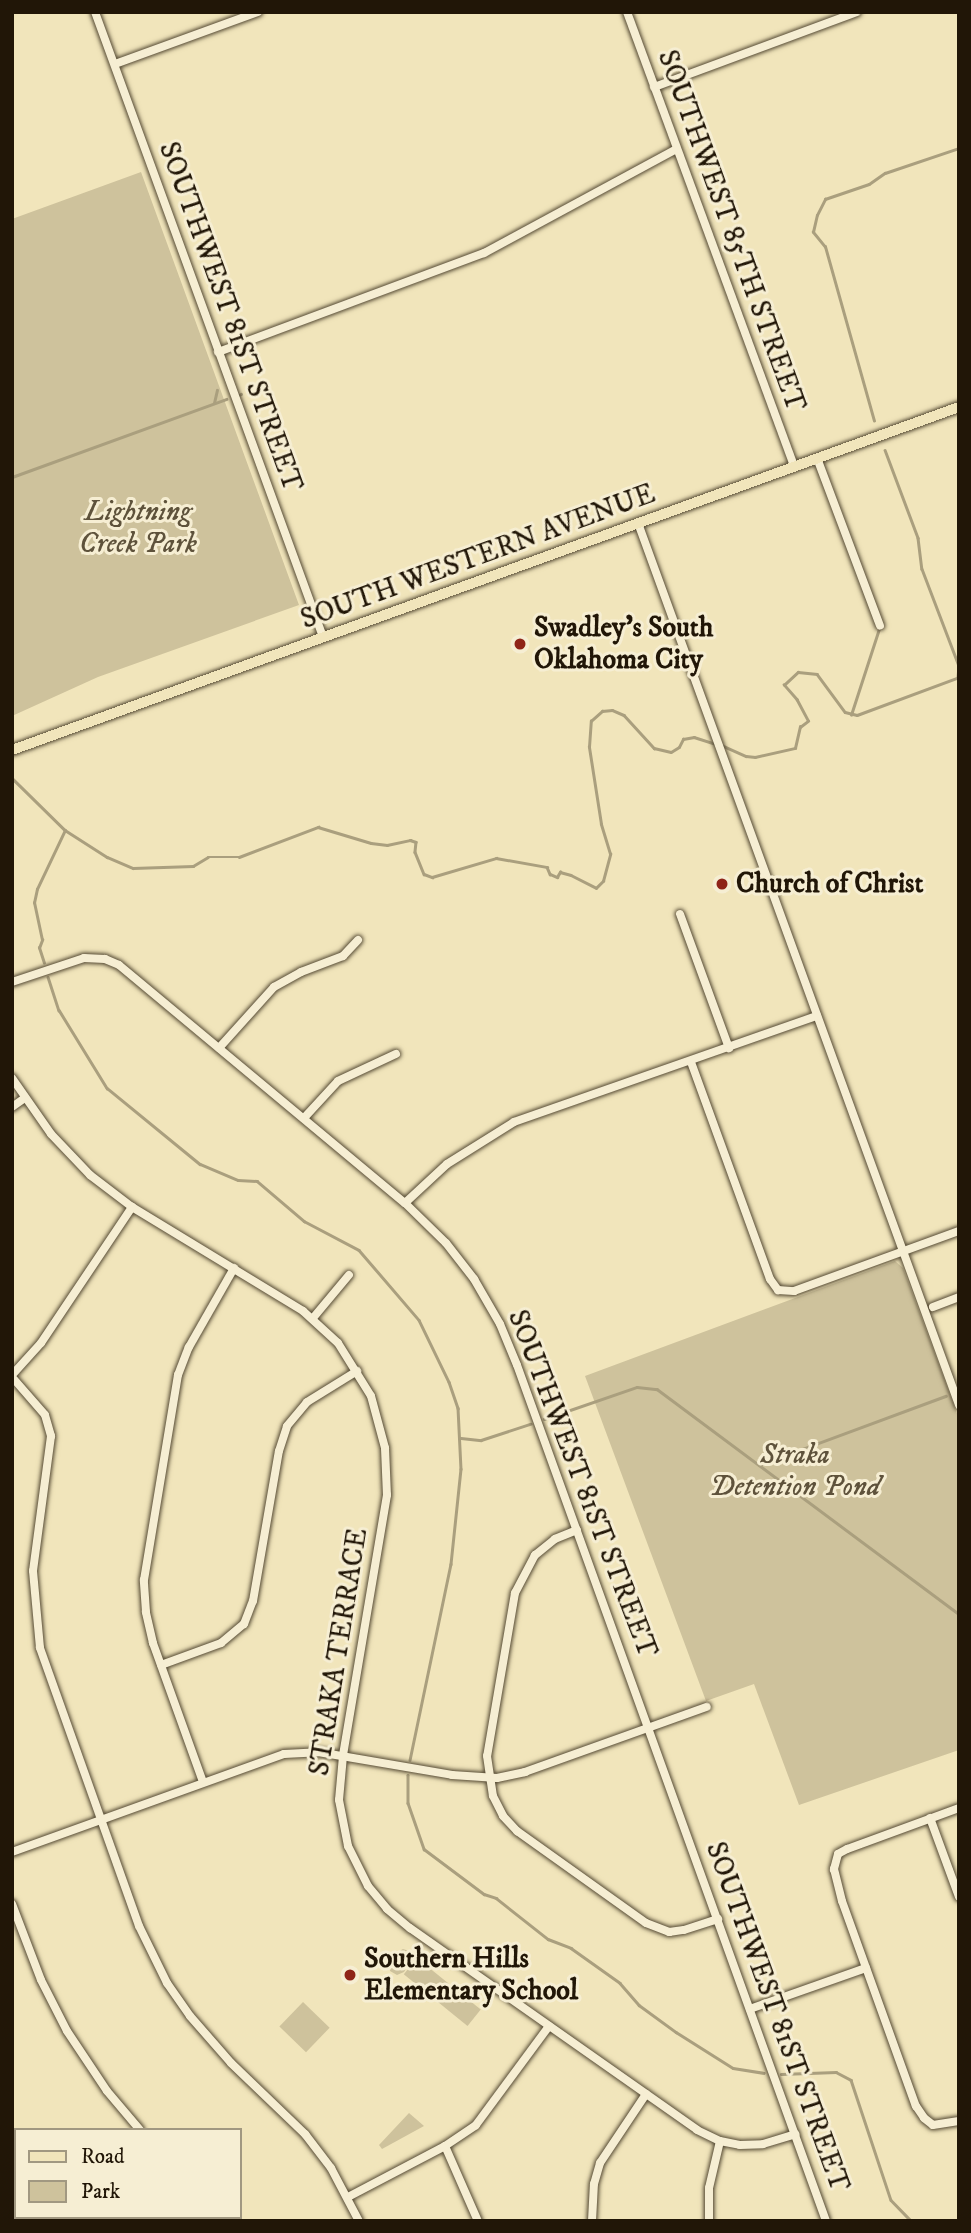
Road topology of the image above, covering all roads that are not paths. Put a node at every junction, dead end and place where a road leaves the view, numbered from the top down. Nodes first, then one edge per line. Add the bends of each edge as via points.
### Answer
1 (95, 12) edge
2 (258, 12) edge
3 (626, 12) edge
4 (857, 12) edge
5 (116, 64) junction
6 (654, 87) junction
7 (676, 149) junction
8 (219, 352) junction
9 (959, 407) edge
10 (817, 458) junction
11 (794, 466) junction
12 (638, 523) junction
13 (880, 626) dead end
14 (323, 637) junction
15 (12, 750) edge
16 (680, 914) dead end
17 (358, 940) dead end
18 (12, 982) edge
19 (817, 1016) junction
20 (219, 1048) junction
21 (729, 1048) junction
22 (396, 1054) dead end
23 (691, 1062) junction
24 (12, 1078) edge
25 (24, 1098) junction
26 (12, 1107) edge
27 (303, 1118) junction
28 (405, 1203) junction
29 (132, 1207) junction
30 (959, 1231) edge
31 (902, 1252) junction
32 (233, 1268) junction
33 (349, 1275) dead end
34 (959, 1297) edge
35 (933, 1307) dead end
36 (313, 1318) junction
37 (357, 1371) junction
38 (12, 1376) edge
39 (959, 1405) edge
40 (577, 1530) junction
41 (161, 1665) junction
42 (707, 1707) dead end
43 (649, 1728) junction
44 (343, 1756) junction
45 (488, 1777) junction
46 (204, 1782) junction
47 (959, 1808) edge
48 (930, 1818) junction
49 (100, 1820) junction
50 (12, 1852) edge
51 (959, 1898) edge
52 (12, 1904) edge
53 (718, 1919) junction
54 (866, 1968) junction
55 (750, 2009) junction
56 (549, 2025) junction
57 (646, 2094) junction
58 (959, 2121) edge
59 (138, 2128) edge
60 (795, 2134) junction
61 (719, 2141) junction
62 (445, 2146) junction
63 (348, 2197) junction
64 (359, 2221) edge
65 (478, 2221) edge
66 (592, 2221) edge
67 (709, 2221) edge
68 (826, 2221) edge

1 - 5 street, SOUTHWEST 81ST STREET
2 - 5 street
3 - 6 street, SOUTHWEST 85TH STREET
4 - 6 street
5 - 8 street, SOUTHWEST 81ST STREET
6 - 7 street, SOUTHWEST 85TH STREET
7 - 8 street via 484,253
7 - 11 street, SOUTHWEST 85TH STREET
8 - 14 street, SOUTHWEST 81ST STREET
9 - 10 main road, SOUTH WESTERN AVENUE
10 - 11 main road, SOUTH WESTERN AVENUE
10 - 13 street
11 - 12 main road, SOUTH WESTERN AVENUE
12 - 14 main road, SOUTH WESTERN AVENUE
12 - 19 street
14 - 15 main road, SOUTH WESTERN AVENUE
16 - 21 street
17 - 20 street via 343,956 274,987
18 - 20 street, SOUTHWEST 81ST STREET via 73,960 111,961
19 - 21 street
19 - 31 street
20 - 27 street, SOUTHWEST 81ST STREET
21 - 23 street
22 - 27 street via 338,1081
23 - 28 street via 506,1125 447,1164
23 - 31 street via 770,1279 781,1292
24 - 25 street, STRAKA TERRACE
25 - 26 street
25 - 29 street, STRAKA TERRACE via 68,1154
27 - 28 street, SOUTHWEST 81ST STREET
28 - 40 street, SOUTHWEST 81ST STREET via 459,1258 492,1310
29 - 32 street, STRAKA TERRACE
29 - 38 street via 41,1343
30 - 31 street
31 - 39 street
32 - 36 street, STRAKA TERRACE
32 - 41 street via 189,1347 173,1392 144,1580 148,1628
33 - 36 street
34 - 35 street
36 - 37 street, STRAKA TERRACE
37 - 41 street via 307,1402 287,1426 254,1601 244,1624 221,1643
37 - 44 street, STRAKA TERRACE via 379,1417 387,1485
38 - 49 street via 41,1409 50,1430 35,1548 35,1623 47,1675
40 - 43 street, SOUTHWEST 81ST STREET
40 - 45 street via 541,1549 519,1581 488,1744
41 - 46 street
42 - 43 street
43 - 45 street via 525,1772
43 - 53 street, SOUTHWEST 81ST STREET
44 - 45 street
44 - 46 street via 284,1754
44 - 56 street, STRAKA TERRACE via 342,1824 352,1859 368,1886 397,1917
45 - 53 street via 498,1808 517,1831 646,1923 662,1931 678,1931
46 - 49 street
47 - 48 street
48 - 51 street
48 - 54 street via 847,1849 835,1859 838,1888
49 - 50 street
49 - 63 street via 139,1926 167,1983 217,2049 305,2134
52 - 59 street via 41,1980 67,2031
53 - 55 street, SOUTHWEST 81ST STREET
54 - 55 street
54 - 58 street via 916,2106 933,2125
55 - 60 street, SOUTHWEST 81ST STREET
56 - 57 street, STRAKA TERRACE
56 - 62 street via 485,2116
57 - 61 street, STRAKA TERRACE
57 - 66 street via 600,2163
60 - 61 street, STRAKA TERRACE via 757,2145
60 - 68 street, SOUTHWEST 81ST STREET
61 - 67 street via 709,2188
62 - 63 street
62 - 65 street
63 - 64 street

